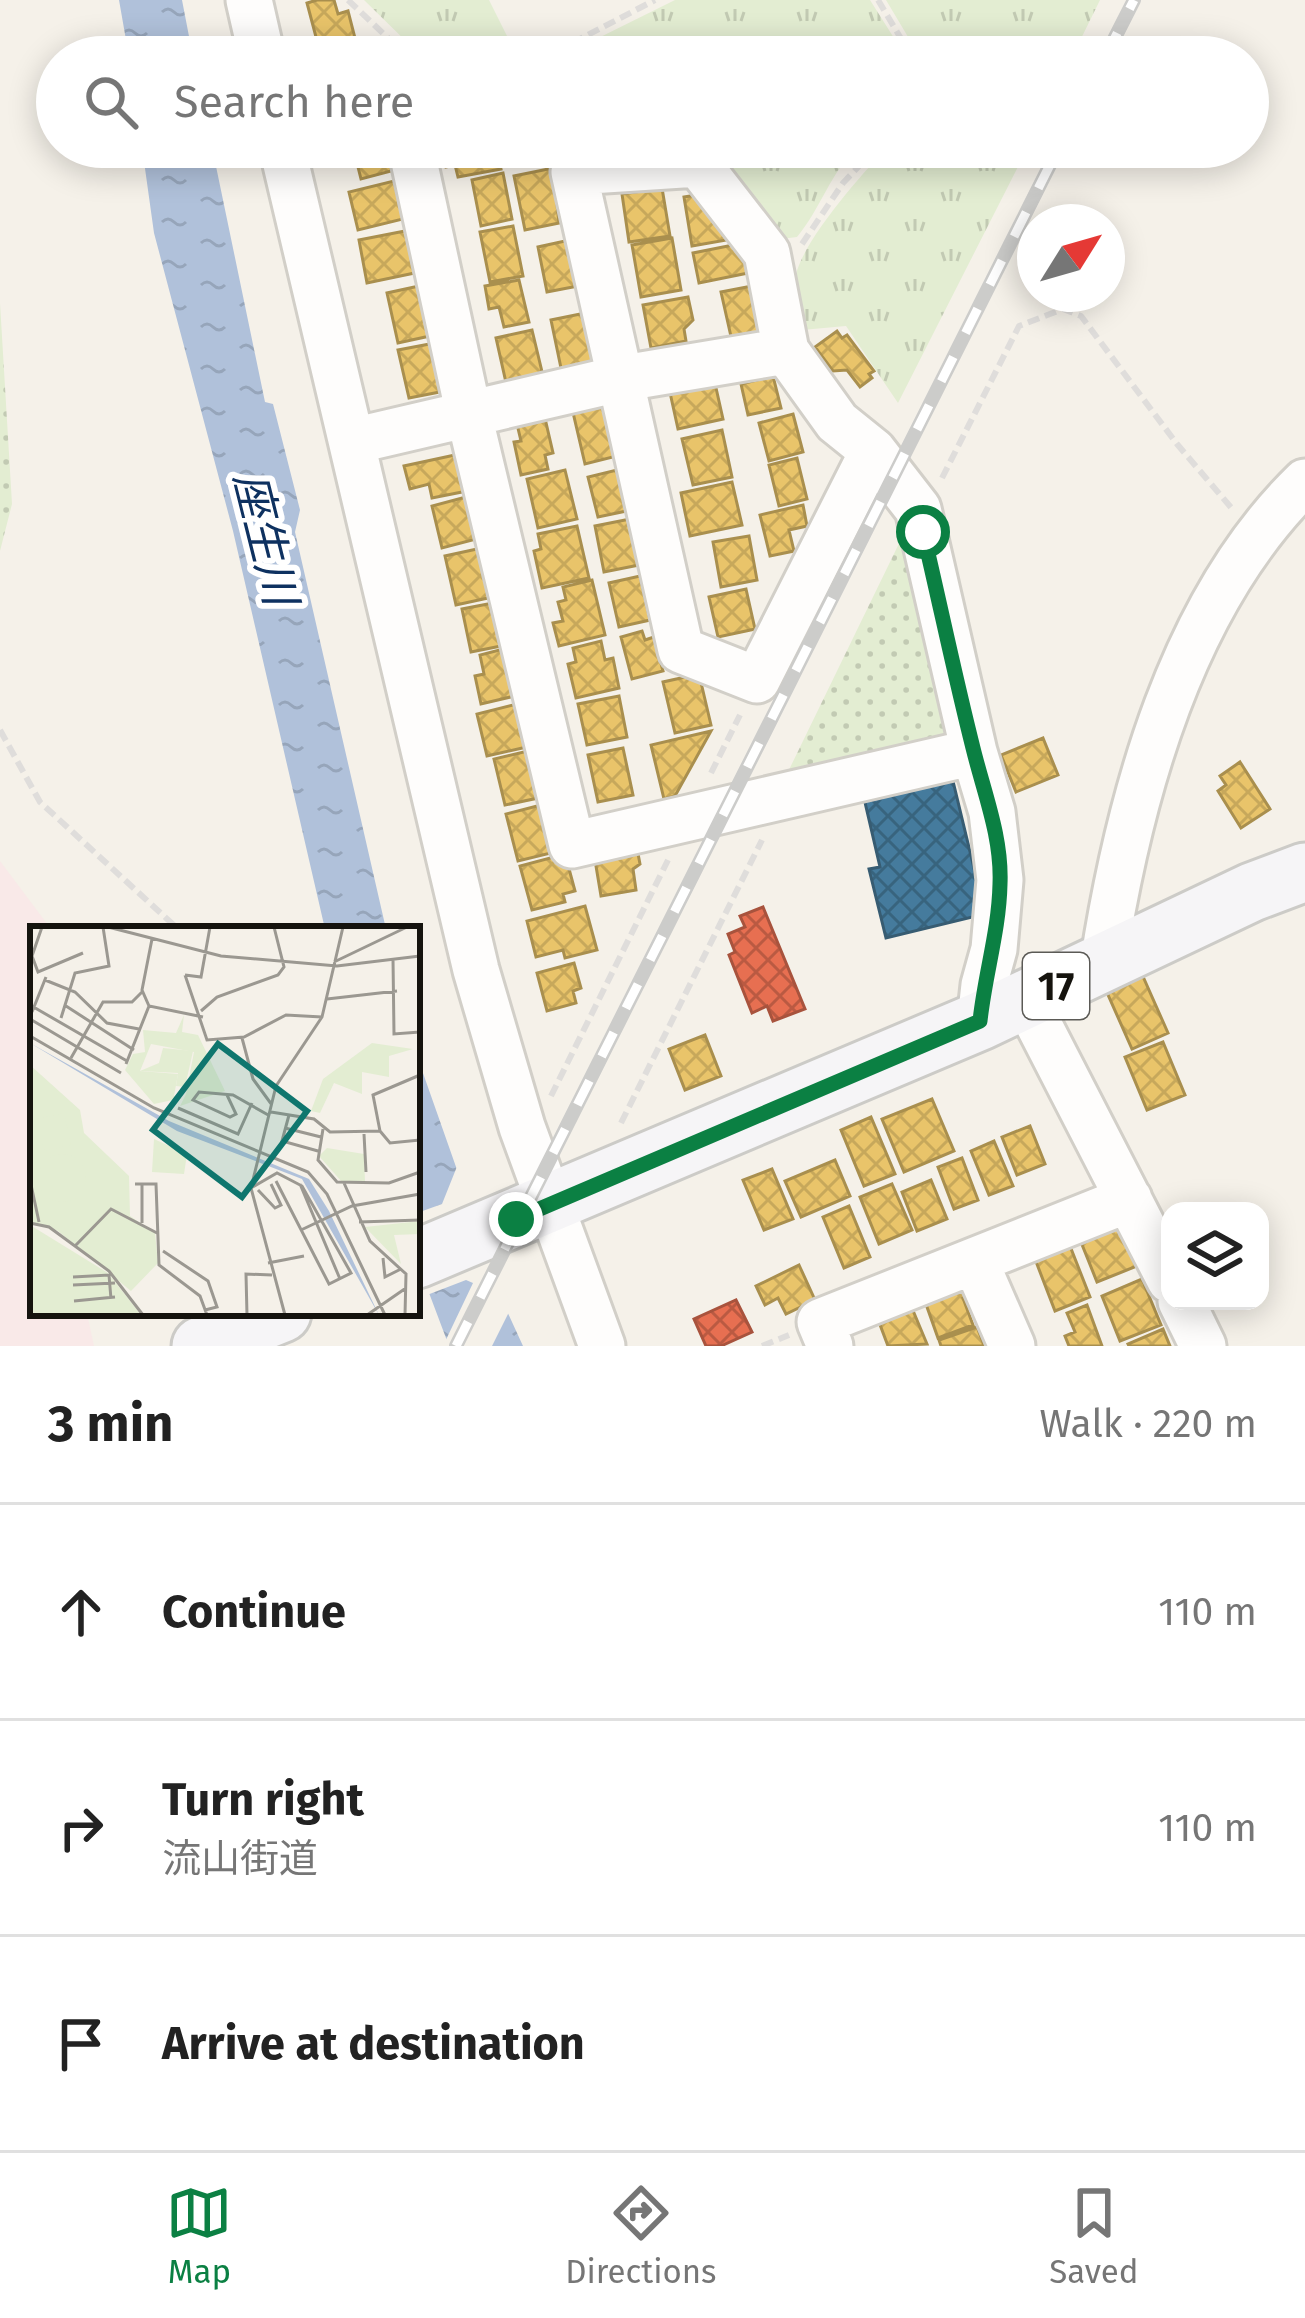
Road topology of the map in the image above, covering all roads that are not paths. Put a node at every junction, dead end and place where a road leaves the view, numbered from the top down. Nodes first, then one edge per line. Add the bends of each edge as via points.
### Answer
1 (250, 0) edge
2 (258, 36) edge
3 (287, 168) edge
4 (416, 168) edge
5 (636, 168) edge
6 (701, 168) edge
7 (786, 351) junction
8 (618, 379) junction
9 (469, 415) junction
10 (353, 441) junction
11 (873, 451) junction
12 (1305, 482) edge
13 (974, 752) junction
14 (1305, 872) edge
15 (1103, 964) junction
16 (1003, 1010) junction
17 (1130, 1198) junction
18 (532, 1212) junction
19 (420, 1258) edge
20 (975, 1261) junction
21 (1161, 1262) edge
22 (1185, 1310) edge
23 (275, 1316) edge
24 (201, 1346) edge
25 (602, 1346) edge
26 (830, 1346) edge
27 (1012, 1346) edge
28 (1203, 1346) edge

1 - 2 street
3 - 10 street
4 - 9 street
5 - 8 street via 574,172
6 - 7 street via 767,253
7 - 8 street
7 - 11 street via 837,422
8 - 9 street
8 - 11 street via 681,650 757,680
9 - 10 street
9 - 13 street via 572,845
10 - 18 street
11 - 13 street via 918,509
12 - 15 street via 1216,597 1147,764
13 - 16 street via 1000,880 984,986
14 - 15 main road, 17
15 - 16 main road, 17
16 - 17 street
16 - 18 main road, 17
17 - 20 street
17 - 21 street
18 - 19 main road, 17
18 - 25 street
20 - 26 street via 820,1322
20 - 27 street
22 - 28 street
23 - 24 main road

